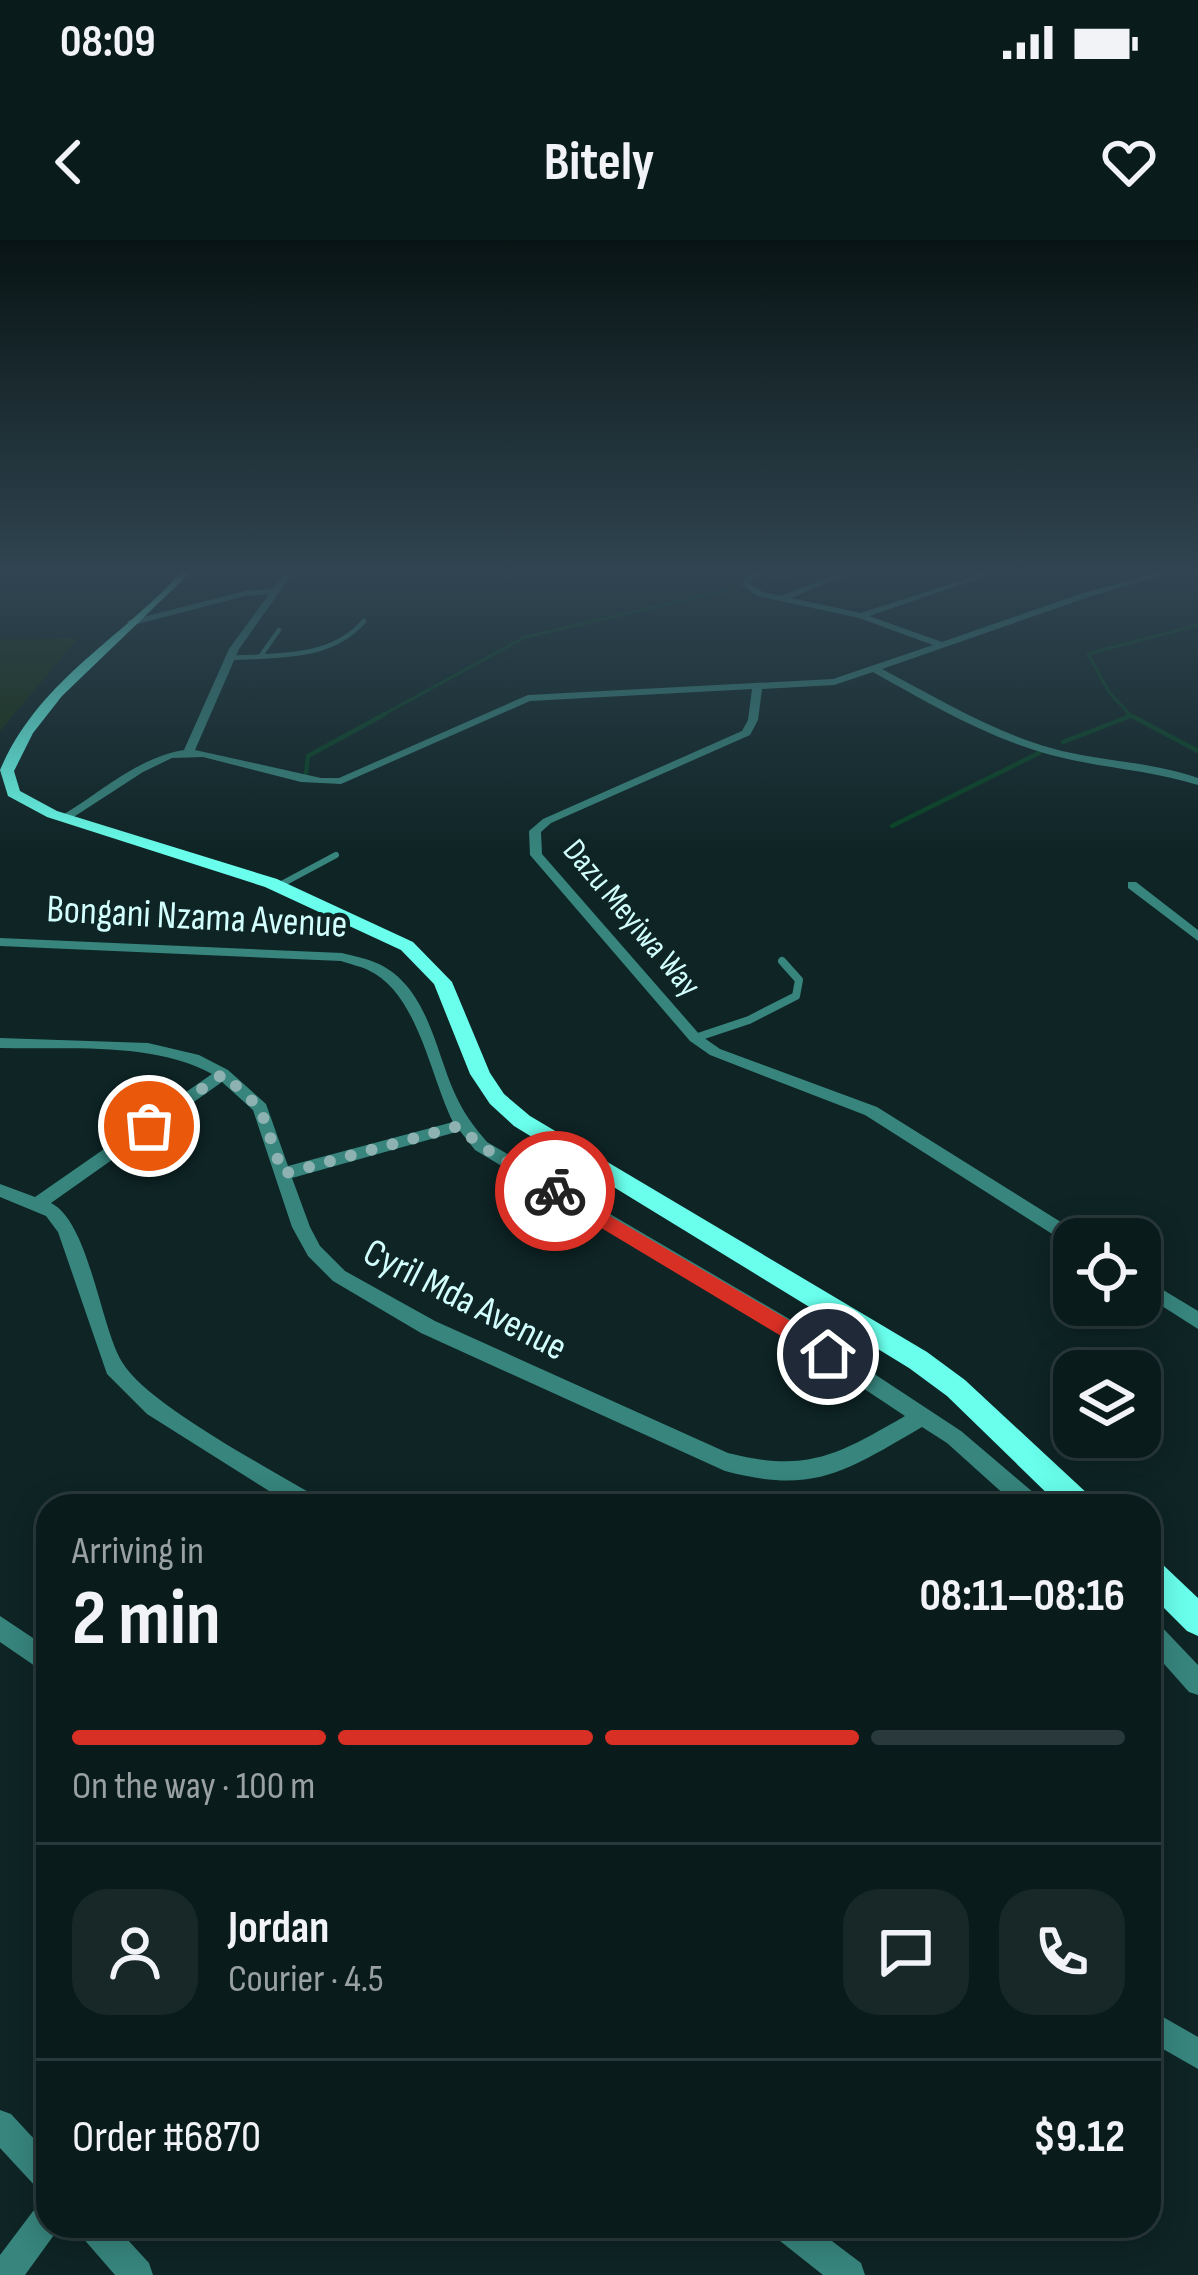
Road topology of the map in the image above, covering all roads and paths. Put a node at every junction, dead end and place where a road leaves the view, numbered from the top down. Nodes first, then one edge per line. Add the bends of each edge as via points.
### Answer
1 (86, 665) edge
2 (226, 665) edge
3 (890, 665) edge
4 (877, 670) junction
5 (757, 687) junction
6 (188, 753) junction
7 (3, 774) edge
8 (1198, 782) edge
9 (65, 818) junction
10 (336, 855) dead end
11 (1132, 885) dead end
12 (278, 886) junction
13 (1198, 937) edge
14 (0, 941) edge
15 (782, 961) dead end
16 (694, 1038) junction
17 (0, 1043) edge
18 (223, 1074) junction
19 (459, 1126) junction
20 (283, 1174) junction
21 (0, 1190) edge
22 (40, 1203) junction
23 (1053, 1226) edge
24 (1161, 1297) edge
25 (1198, 1321) edge
26 (922, 1416) junction
27 (293, 1494) edge
28 (1021, 1494) edge
29 (1067, 1494) edge
30 (1161, 1581) edge
31 (1191, 1603) edge
32 (0, 1628) edge
33 (1161, 1643) edge
34 (36, 1655) edge
35 (1198, 1683) edge
36 (1161, 2031) edge
37 (1198, 2054) edge
38 (0, 2125) edge
39 (36, 2164) edge
40 (36, 2233) edge
41 (104, 2238) edge
42 (801, 2238) edge
43 (5, 2275) edge
44 (137, 2275) edge
45 (849, 2275) edge

1 - 7 street via 22,739
2 - 6 street
3 - 4 street
4 - 5 street
4 - 8 street via 1003,736
5 - 6 street via 528,698 327,783
5 - 16 street, Dazu Meyiwa Way via 746,733 547,821 532,842
6 - 9 street via 141,767
7 - 9 street via 23,802
9 - 12 street
10 - 12 lane
11 - 13 street
12 - 29 street via 428,962 480,1074 522,1121 918,1360
14 - 19 street, Bongani Nzama Avenue via 367,961 410,996
15 - 16 lane via 799,980 796,996
16 - 23 street, Dazu Meyiwa Way via 871,1111
17 - 18 street, Cyril Mda Avenue via 148,1048
18 - 20 street, Cyril Mda Avenue via 260,1108
18 - 22 street
19 - 20 street
19 - 26 street
20 - 26 street, Cyril Mda Avenue via 314,1251 374,1299 725,1462 794,1476
21 - 22 street
22 - 27 street via 67,1230 114,1368 154,1408
24 - 25 street
26 - 28 street
30 - 31 street
32 - 34 street
33 - 35 street
36 - 37 street
38 - 39 street
40 - 43 street
41 - 44 street
42 - 45 street

